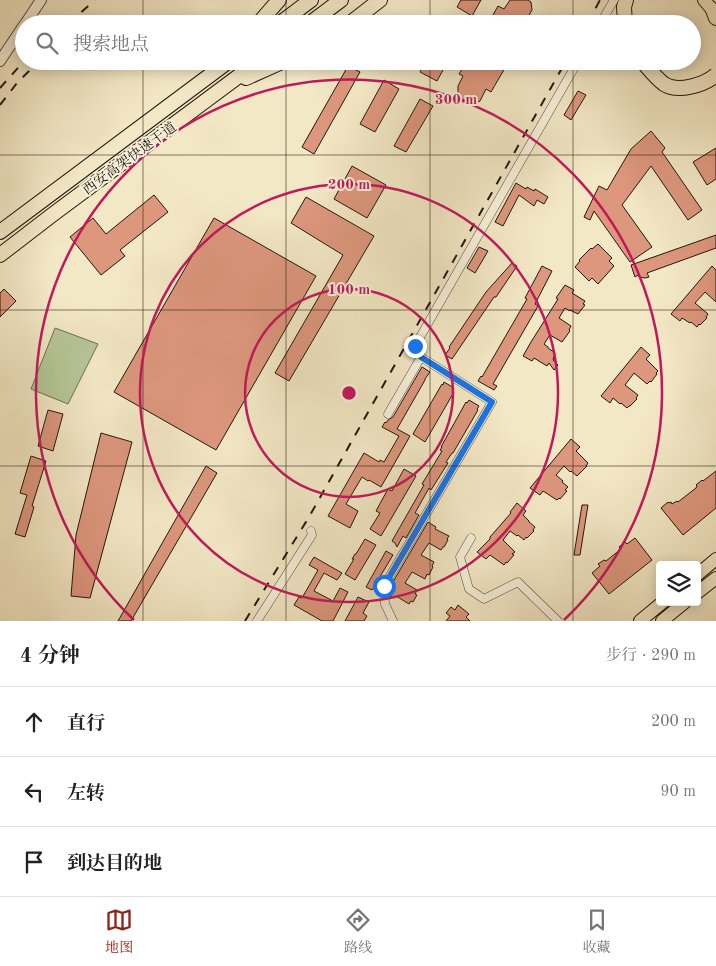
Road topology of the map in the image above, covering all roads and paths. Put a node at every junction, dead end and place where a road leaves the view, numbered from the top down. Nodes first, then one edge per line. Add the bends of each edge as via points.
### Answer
1 (41, 0) edge
2 (279, 0) edge
3 (311, 0) edge
4 (341, 0) edge
5 (380, 0) edge
6 (614, 0) edge
7 (626, 0) edge
8 (31, 15) edge
9 (266, 15) edge
10 (292, 15) edge
11 (321, 15) edge
12 (361, 15) edge
13 (605, 15) edge
14 (624, 15) edge
15 (15, 37) edge
16 (2, 55) edge
17 (217, 70) edge
18 (247, 70) edge
19 (264, 70) edge
20 (573, 70) edge
21 (650, 70) edge
22 (716, 75) edge
23 (216, 93) junction
24 (0, 232) edge
25 (0, 256) edge
26 (421, 357) junction
27 (388, 414) dead end
28 (311, 531) dead end
29 (471, 538) dead end
30 (716, 559) edge
31 (701, 571) edge
32 (716, 578) edge
33 (701, 590) edge
34 (658, 606) edge
35 (680, 606) edge
36 (257, 621) edge
37 (393, 621) edge
38 (558, 621) edge
39 (640, 621) edge
40 (662, 621) edge

1 - 8 street
2 - 9 highway
3 - 10 highway
4 - 11 highway
5 - 12 highway
6 - 13 street
7 - 14 highway
15 - 16 street
17 - 24 highway, 西安高架快速干道
18 - 23 highway, 西安高架快速干道
19 - 23 highway
20 - 26 street via 415,346
21 - 22 highway, bridge via 665,84 678,88 708,81
23 - 25 highway, 西安高架快速干道
26 - 27 street
26 - 37 street via 492,402 384,586 385,604
28 - 36 street via 312,535
29 - 38 street via 460,557 469,589 484,599 518,582
30 - 31 main road
32 - 33 main road
34 - 39 main road
35 - 40 main road

